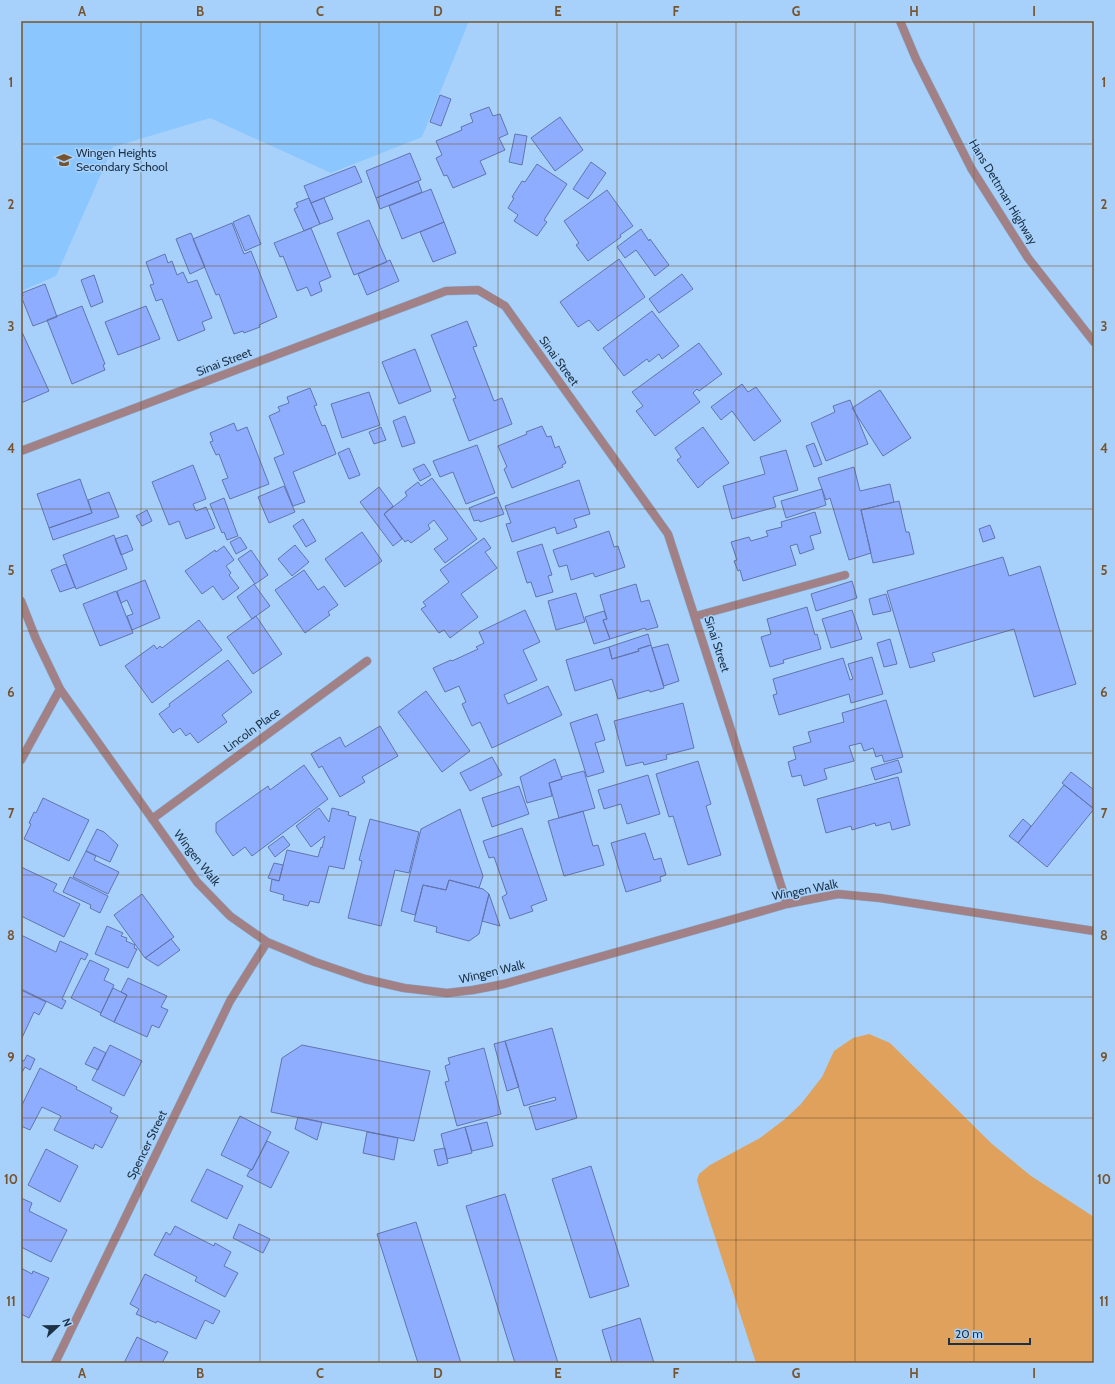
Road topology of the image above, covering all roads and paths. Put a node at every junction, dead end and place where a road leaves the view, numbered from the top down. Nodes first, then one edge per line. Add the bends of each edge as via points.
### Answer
1 (900, 21) edge
2 (1094, 342) edge
3 (21, 451) edge
4 (845, 575) dead end
5 (21, 601) edge
6 (696, 616) junction
7 (367, 661) dead end
8 (60, 689) junction
9 (21, 760) edge
10 (152, 819) junction
11 (788, 904) junction
12 (1094, 931) edge
13 (267, 942) junction
14 (55, 1363) edge

1 - 2 street, Hans Dettman Highway via 916,59 971,168 1028,258
3 - 6 street, Sinai Street via 446,291 478,290 505,306 664,528 671,541
4 - 6 street
5 - 8 street, Wingen Walk
6 - 11 street, Sinai Street
7 - 10 street, Lincoln Place
8 - 9 street
8 - 10 street, Wingen Walk
10 - 13 street, Wingen Walk via 197,882 230,916
11 - 12 street, Wingen Walk via 838,894 880,898
11 - 13 street, Wingen Walk via 504,984 447,993 404,988 365,979
13 - 14 street, Spencer Street via 230,1001

